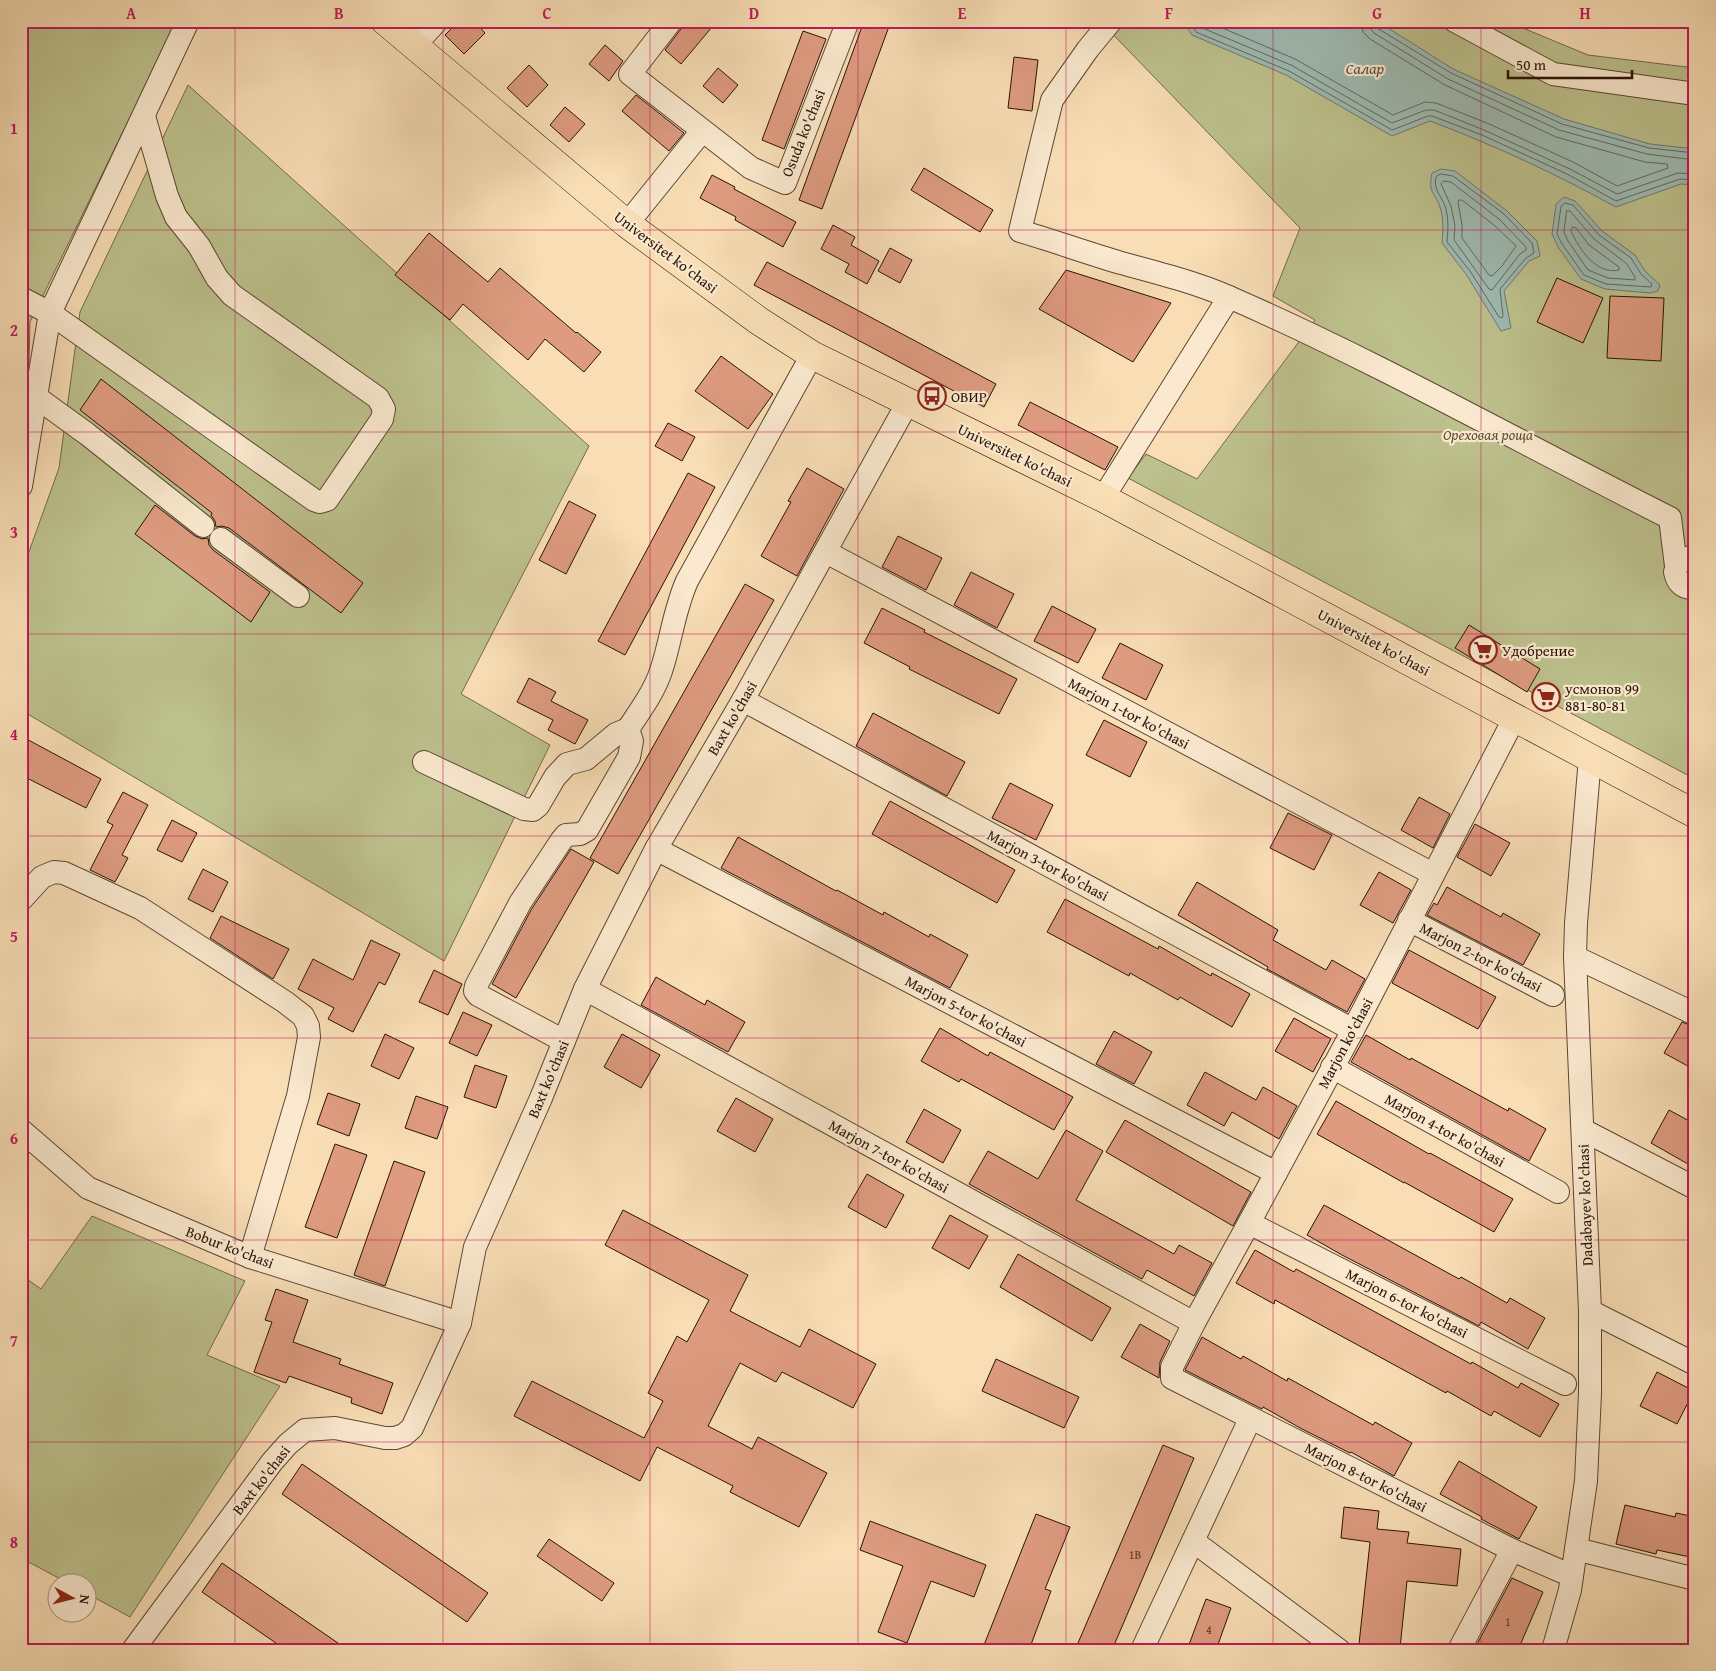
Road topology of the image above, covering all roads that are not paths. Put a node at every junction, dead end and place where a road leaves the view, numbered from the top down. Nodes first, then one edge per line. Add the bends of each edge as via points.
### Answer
1 (188, 21) edge
2 (386, 21) edge
3 (437, 21) edge
4 (671, 21) edge
5 (848, 21) edge
6 (1111, 21) edge
7 (1455, 21) edge
8 (414, 46) junction
9 (1695, 94) edge
10 (144, 116) junction
11 (702, 131) junction
12 (627, 224) junction
13 (1229, 297) junction
14 (21, 298) edge
15 (50, 313) junction
16 (812, 355) junction
17 (36, 397) junction
18 (908, 402) junction
19 (21, 486) edge
20 (1103, 498) junction
21 (203, 526) dead end
22 (221, 539) dead end
23 (826, 552) junction
24 (1686, 562) edge
25 (1695, 587) edge
26 (298, 596) dead end
27 (743, 700) junction
28 (1515, 717) junction
29 (628, 729) junction
30 (1590, 758) junction
31 (424, 762) dead end
32 (1695, 814) edge
33 (656, 849) junction
34 (1433, 874) junction
35 (21, 900) edge
36 (1409, 920) junction
37 (1575, 957) junction
38 (585, 990) junction
39 (1553, 995) dead end
40 (1695, 1014) edge
41 (1353, 1030) junction
42 (564, 1041) junction
43 (1332, 1068) junction
44 (21, 1130) edge
45 (1583, 1130) junction
46 (1276, 1173) junction
47 (1695, 1188) edge
48 (1558, 1192) dead end
49 (1250, 1223) junction
50 (250, 1257) junction
51 (1590, 1311) junction
52 (460, 1323) junction
53 (1194, 1323) junction
54 (1695, 1364) edge
55 (1172, 1367) joint
56 (1565, 1384) dead end
57 (1250, 1419) junction
58 (1193, 1541) junction
59 (1576, 1549) junction
60 (1512, 1550) junction
61 (1572, 1576) junction
62 (1695, 1579) edge
63 (133, 1650) edge
64 (1142, 1650) edge
65 (1339, 1650) edge
66 (1459, 1650) edge
67 (1553, 1650) edge

1 - 10 street
2 - 8 main road, Universitet ko'chasi
3 - 8 street
4 - 11 street, Osuda ko'chasi via 630,74
5 - 11 street, Osuda ko'chasi via 785,183 751,168
6 - 13 street via 1052,100 1020,231 1189,281
7 - 9 street via 1553,74
8 - 12 main road, Universitet ko'chasi
10 - 15 street
10 - 15 street via 176,216 199,246 217,278 232,295 378,398 384,409 382,418 327,500 320,502
11 - 12 street
12 - 16 main road, Universitet ko'chasi via 759,321
13 - 20 street
13 - 24 street via 1401,378 1670,518
14 - 15 street
15 - 17 street
16 - 18 main road, Universitet ko'chasi
16 - 29 street via 687,581 679,598 661,673
17 - 19 street
17 - 21 street via 88,434
18 - 20 main road, Universitet ko'chasi
18 - 23 street, Baxt ko'chasi
20 - 28 main road, Universitet ko'chasi
22 - 26 street
23 - 27 street, Baxt ko'chasi
23 - 34 street, Marjon 1-tor ko'chasi
24 - 25 street via 1675,572 1679,583
27 - 33 street, Baxt ko'chasi
27 - 41 street, Marjon 3-tor ko'chasi
28 - 30 main road, Universitet ko'chasi
28 - 34 street, Marjon ko'chasi
29 - 31 street via 616,734 586,759 567,764 533,810 524,809
29 - 42 street via 632,741 629,757 587,830 566,835 560,841 520,903 476,986 478,995
30 - 32 main road, Universitet ko'chasi
30 - 37 street, Dadabayev ko'chasi
33 - 38 street, Baxt ko'chasi
33 - 46 street, Marjon 5-tor ko'chasi
34 - 36 street, Marjon ko'chasi
35 - 50 street via 42,877 54,872 64,873 140,908 303,1016 309,1037 298,1096
36 - 39 street, Marjon 2-tor ko'chasi
36 - 41 street, Marjon ko'chasi
37 - 40 street
37 - 45 street, Dadabayev ko'chasi
38 - 42 street, Baxt ko'chasi
38 - 53 street, Marjon 7-tor ko'chasi
41 - 43 street, Marjon ko'chasi
42 - 52 street, Baxt ko'chasi via 475,1247
43 - 46 street, Marjon ko'chasi
43 - 48 street, Marjon 4-tor ko'chasi
44 - 50 street, Bobur ko'chasi via 88,1188
45 - 47 street
45 - 51 street, Dadabayev ko'chasi
46 - 49 street, Marjon ko'chasi
49 - 53 street, Marjon ko'chasi
49 - 56 street, Marjon 6-tor ko'chasi
50 - 52 street, Bobur ko'chasi
51 - 54 street
51 - 59 street, Dadabayev ko'chasi via 1586,1481
52 - 63 street, Baxt ko'chasi via 412,1428 395,1438 335,1428 305,1430 272,1462
53 - 55 street, Marjon ko'chasi
55 - 57 street, Marjon 8-tor ko'chasi via 1172,1378
57 - 58 street
57 - 60 street, Marjon 8-tor ko'chasi
58 - 64 street
58 - 65 street
59 - 61 street, Dadabayev ko'chasi
59 - 62 street
60 - 61 street, Marjon 8-tor ko'chasi
60 - 66 street
61 - 67 street, Dadabayev ko'chasi

